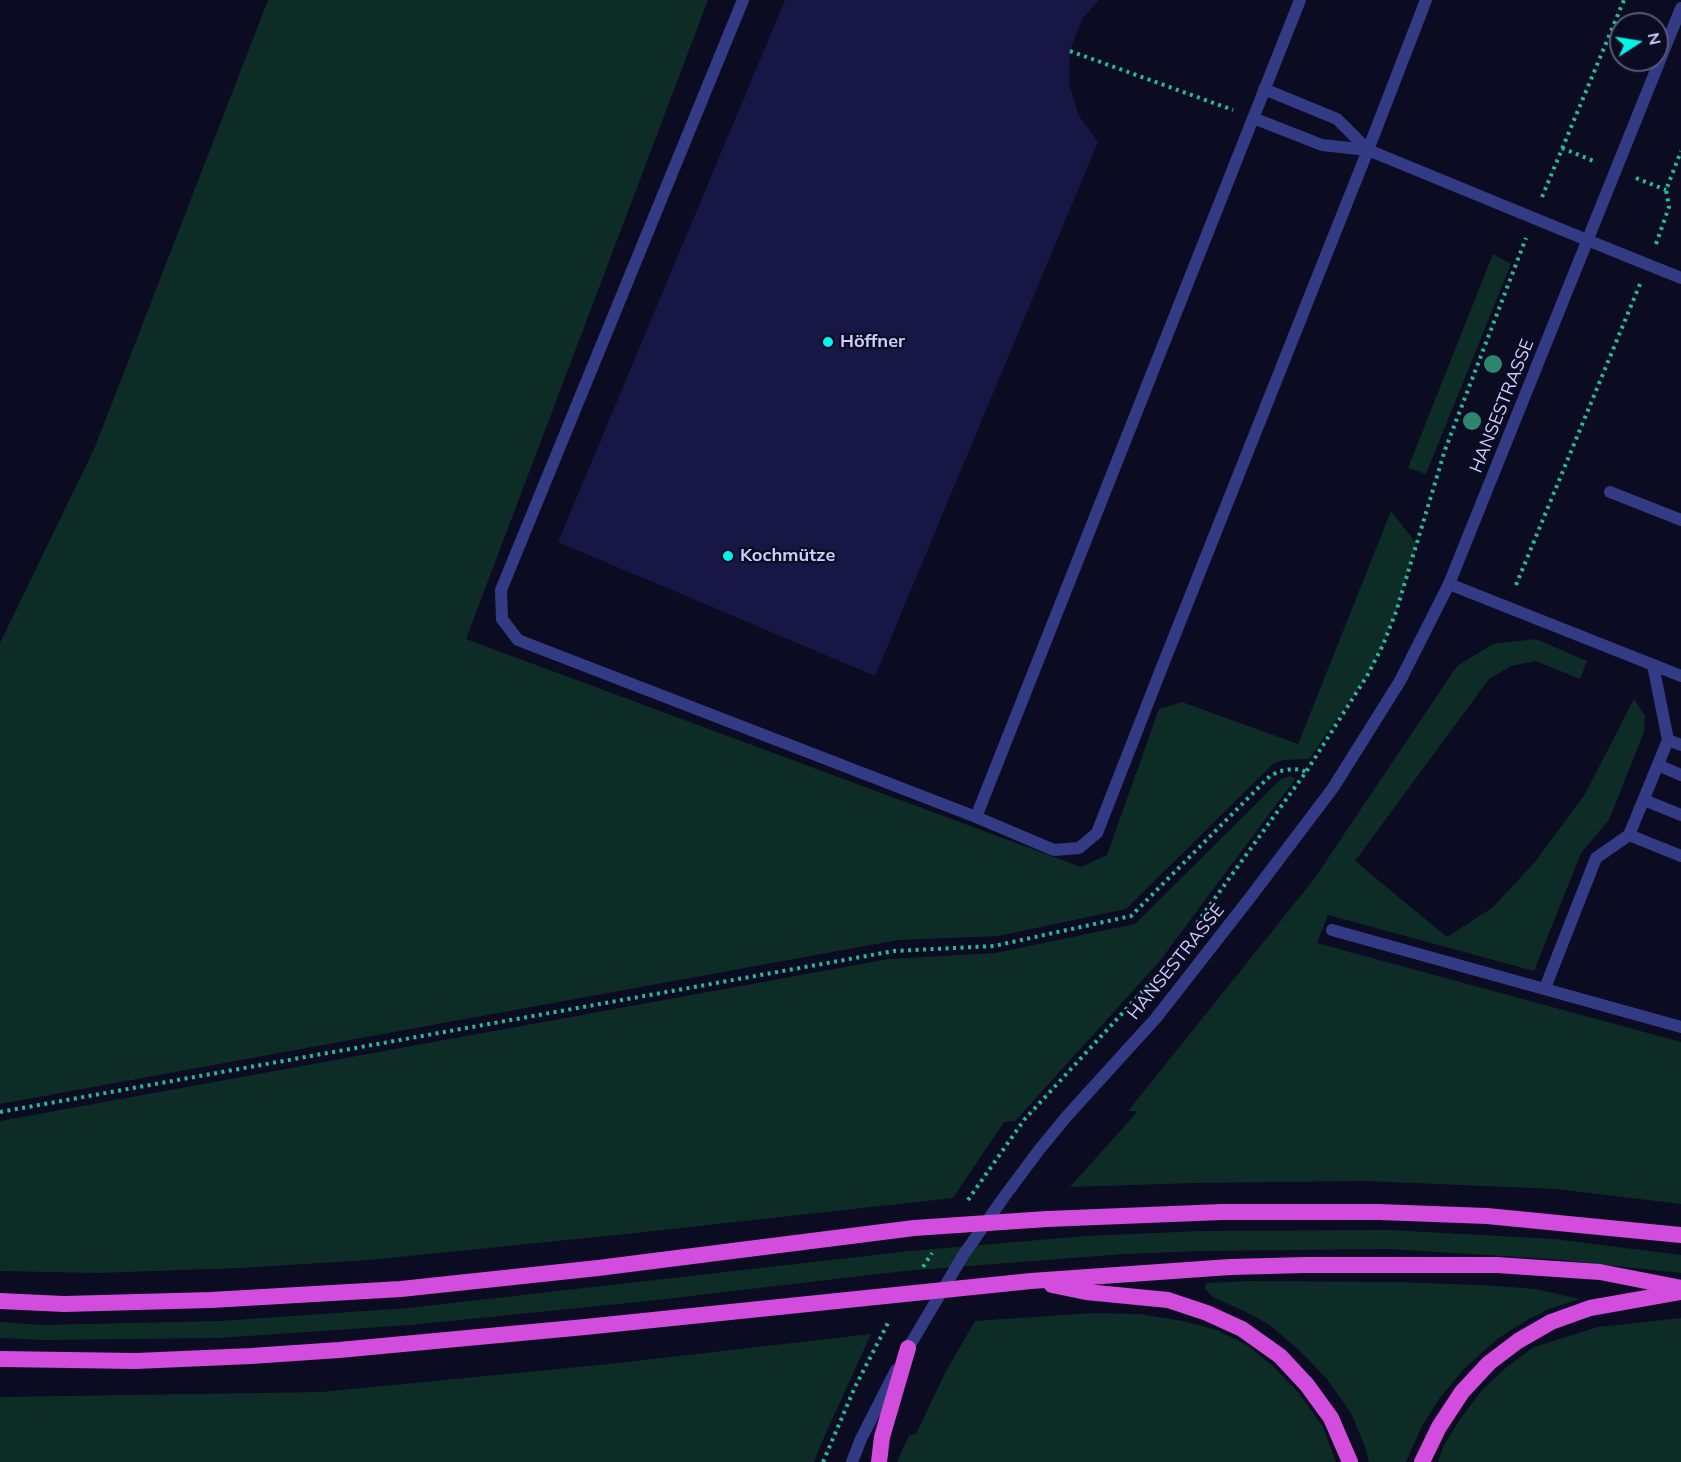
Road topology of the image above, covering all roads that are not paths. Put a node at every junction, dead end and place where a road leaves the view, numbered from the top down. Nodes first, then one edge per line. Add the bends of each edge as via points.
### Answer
1 (742, 0) edge
2 (1300, 0) edge
3 (1426, 0) edge
4 (1681, 8) edge
5 (1264, 89) junction
6 (1253, 118) junction
7 (1368, 150) junction
8 (1587, 240) junction
9 (1681, 278) edge
10 (1610, 492) dead end
11 (1681, 520) edge
12 (1449, 584) junction
13 (1653, 665) junction
14 (1681, 676) edge
15 (1668, 740) junction
16 (1681, 745) edge
17 (1658, 765) junction
18 (1681, 775) edge
19 (1644, 800) junction
20 (1681, 814) edge
21 (976, 817) junction
22 (1629, 835) junction
23 (1681, 856) edge
24 (1332, 930) dead end
25 (1545, 988) junction
26 (1681, 1027) edge
27 (1681, 1235) edge
28 (1031, 1281) junction
29 (1681, 1290) edge
30 (0, 1301) edge
31 (908, 1347) junction
32 (0, 1359) edge
33 (852, 1462) edge
34 (879, 1462) edge
35 (1350, 1462) edge
36 (1422, 1462) edge

1 - 21 street via 501,590 502,619 518,640
2 - 5 street
3 - 7 street
4 - 8 street, HANSESTRASSE
5 - 6 street
5 - 7 street via 1337,119
6 - 7 street via 1322,145
6 - 21 street
7 - 8 street
7 - 21 street via 1097,833 1079,848 1054,850
8 - 9 street
8 - 12 street, HANSESTRASSE
10 - 11 street
12 - 13 street
12 - 31 street, HANSESTRASSE via 1400,681 1333,788 1156,1018 1067,1116 1025,1169 964,1254
13 - 14 street
13 - 15 street
15 - 16 street
15 - 17 street
17 - 18 street
17 - 19 street
19 - 20 street
19 - 22 street
22 - 23 street
22 - 25 street via 1596,858
24 - 25 street
25 - 26 street
27 - 30 highway via 1487,1216 1379,1212 1047,1219 914,1228 401,1289 87,1304
28 - 29 highway via 1230,1266 1497,1265 1600,1272
28 - 32 highway via 339,1350 136,1361
28 - 35 highway via 1086,1292 1168,1300 1242,1329 1280,1356 1306,1385 1331,1418
29 - 36 highway via 1590,1308 1551,1322 1518,1341 1462,1392
31 - 33 street, HANSESTRASSE
31 - 34 highway via 882,1437

